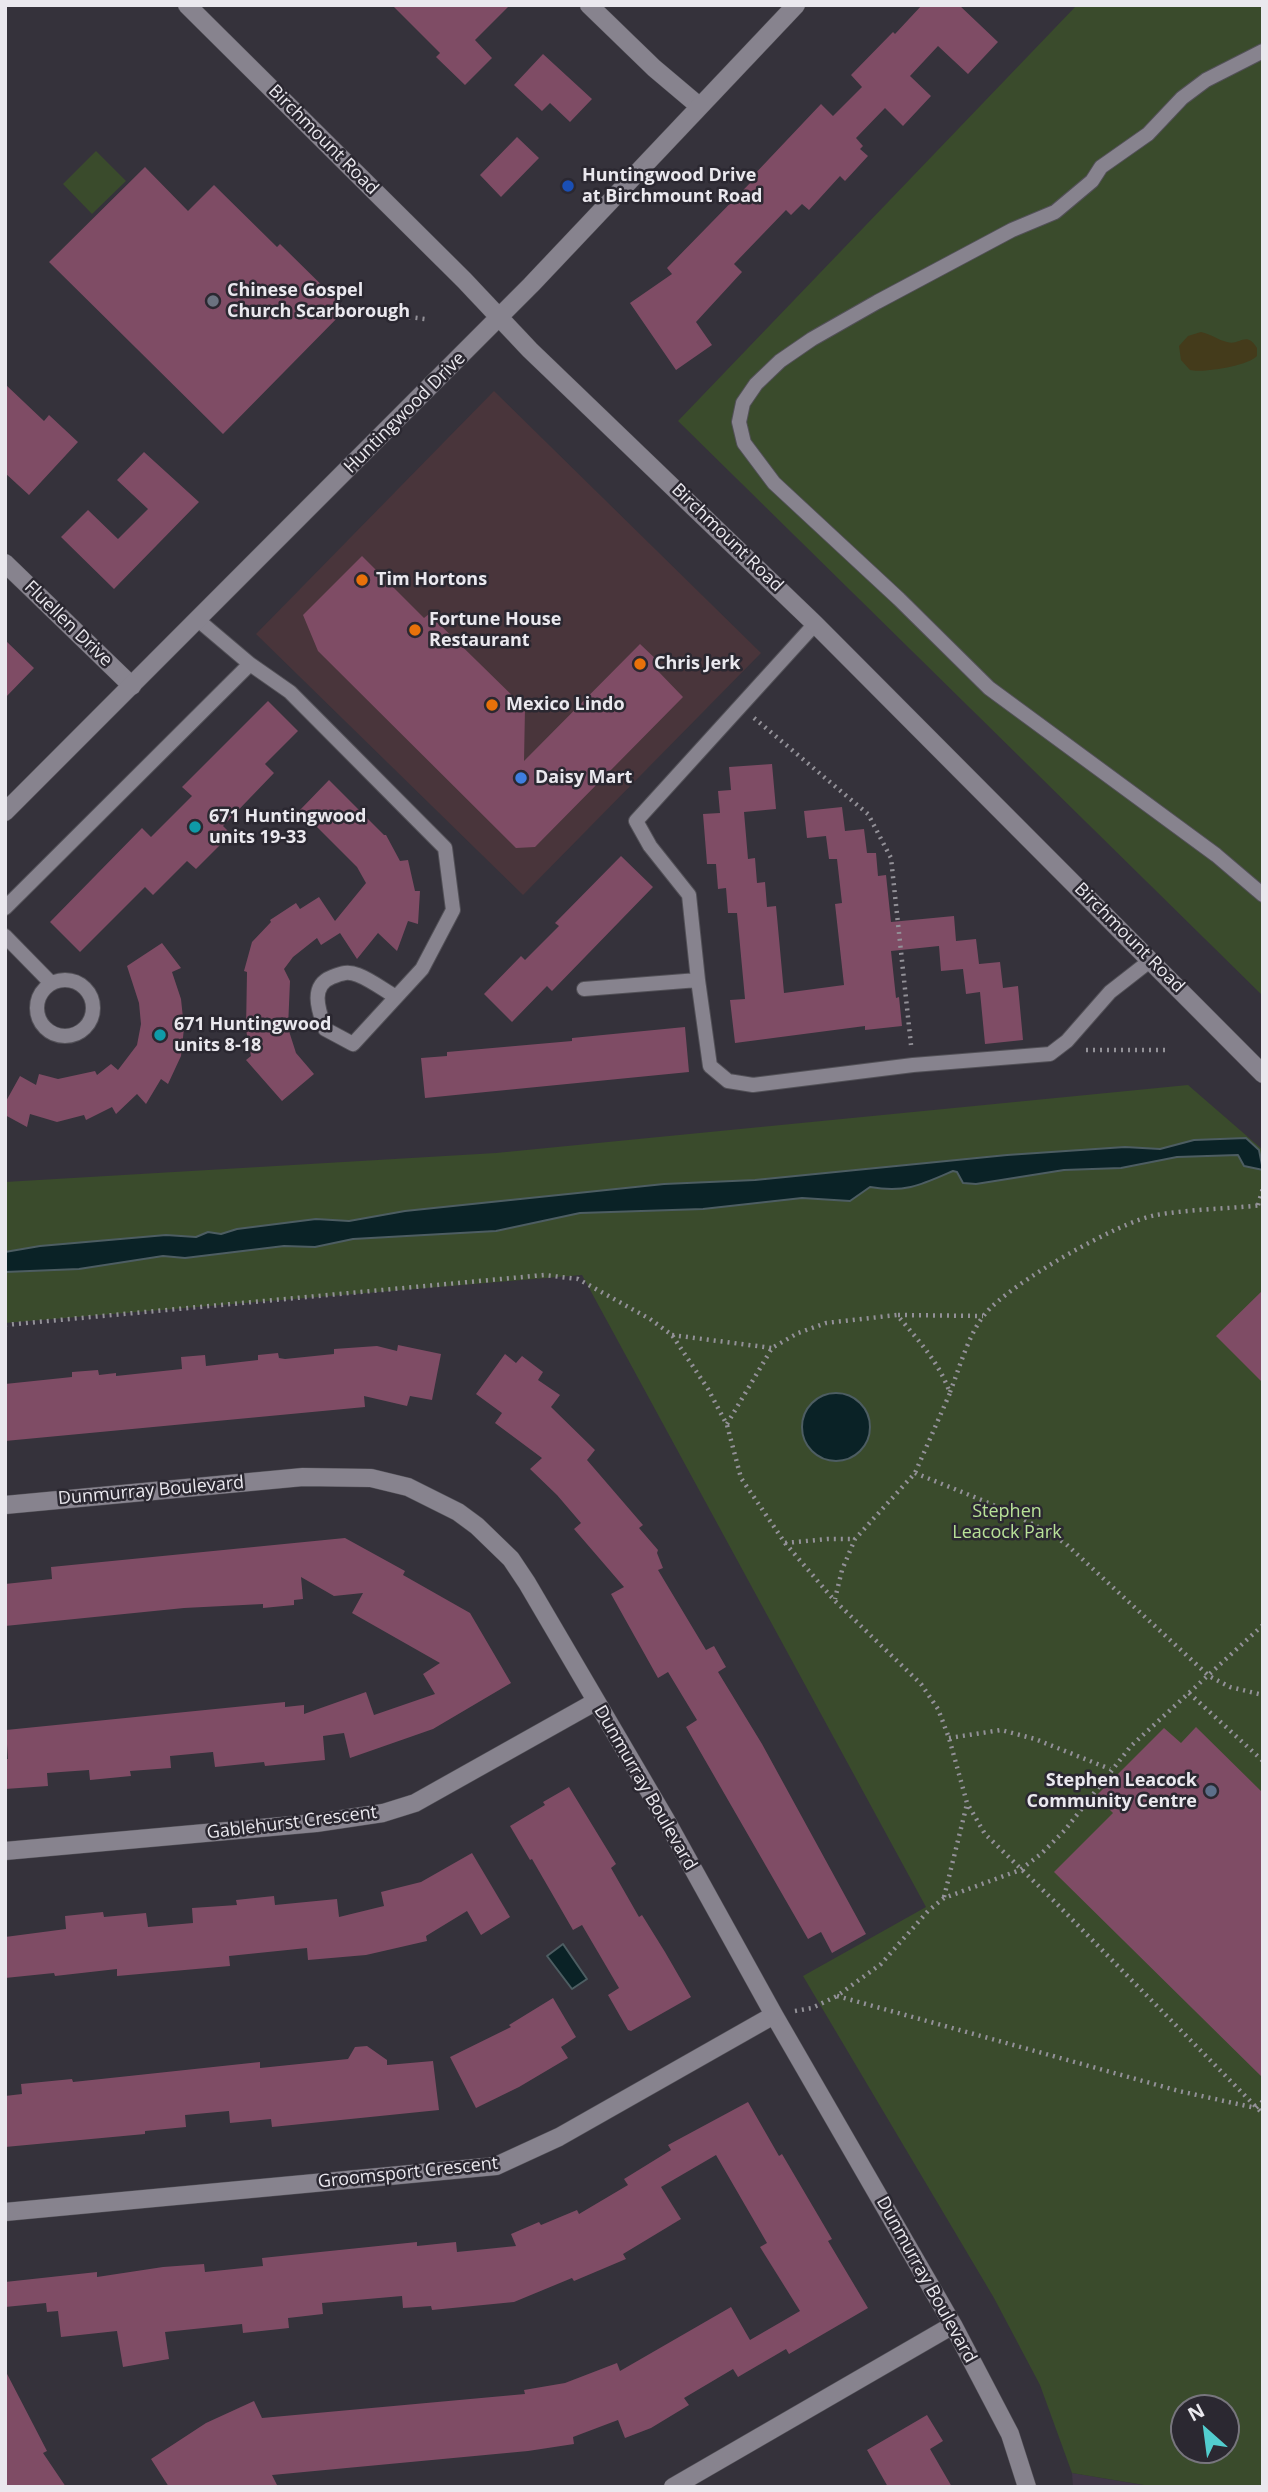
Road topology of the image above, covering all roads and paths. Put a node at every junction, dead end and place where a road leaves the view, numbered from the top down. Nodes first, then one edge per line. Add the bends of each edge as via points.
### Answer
1 (187, 5) edge
2 (589, 5) edge
3 (796, 5) edge
4 (1263, 51) edge
5 (699, 106) junction
6 (353, 310) dead end
7 (499, 317) junction
8 (425, 319) dead end
9 (5, 563) edge
10 (198, 620) junction
11 (816, 624) junction
12 (250, 664) junction
13 (132, 685) junction
14 (740, 706) junction
15 (5, 812) edge
16 (1263, 895) edge
17 (5, 908) edge
18 (5, 936) edge
19 (1151, 960) junction
20 (698, 980) junction
21 (51, 983) junction
22 (584, 989) dead end
23 (396, 997) junction
24 (1066, 1041) junction
25 (1168, 1050) dead end
26 (913, 1065) junction
27 (1263, 1074) edge
28 (1263, 1188) edge
29 (1260, 1205) edge
30 (897, 1315) junction
31 (983, 1316) junction
32 (5, 1325) edge
33 (671, 1335) junction
34 (772, 1348) junction
35 (950, 1393) junction
36 (727, 1425) junction
37 (915, 1473) junction
38 (5, 1505) edge
39 (855, 1539) junction
40 (785, 1543) junction
41 (834, 1600) junction
42 (1263, 1625) edge
43 (1209, 1676) junction
44 (1189, 1693) junction
45 (1263, 1695) edge
46 (595, 1702) junction
47 (949, 1738) junction
48 (1263, 1761) edge
49 (1111, 1769) junction
50 (967, 1803) junction
51 (5, 1851) edge
52 (1020, 1870) junction
53 (944, 1898) junction
54 (837, 1996) junction
55 (774, 2015) junction
56 (1263, 2101) edge
57 (1256, 2108) junction
58 (1263, 2115) edge
59 (5, 2212) edge
60 (953, 2325) junction
61 (673, 2487) edge
62 (1027, 2487) edge

1 - 7 street, Birchmount Road
2 - 5 street
3 - 5 street, Huntingwood Drive
4 - 16 lane via 1182,98 1148,134 1101,167 1092,181 1055,212 877,302 780,360 743,403 739,422 744,443 774,483 989,688 1216,855
5 - 7 street, Huntingwood Drive
6 - 8 path
7 - 10 street, Huntingwood Drive
7 - 11 street, Birchmount Road
9 - 13 street, Fluellen Drive
10 - 12 lane
10 - 13 street, Huntingwood Drive
11 - 14 lane
11 - 19 street, Birchmount Road
12 - 17 lane
12 - 23 lane via 290,691 445,848 453,910 422,968
13 - 15 street, Huntingwood Drive
14 - 20 lane via 636,821 689,895
14 - 26 path via 868,814 891,858
18 - 21 lane
19 - 24 lane via 1110,992
19 - 27 street, Birchmount Road
20 - 22 lane
20 - 26 lane via 710,1066 728,1082 753,1085
21 - 21 lane via 38,998 38,1018 51,1034 71,1037 88,1027 95,1008 88,990 71,980
23 - 23 lane via 353,1044 325,1029 317,1004 318,989 327,979 346,972 360,975
24 - 25 path via 1082,1050
24 - 26 lane via 1050,1054
28 - 29 path
29 - 31 path via 1155,1215 1132,1222 1038,1272 996,1300
30 - 31 path
30 - 34 path via 826,1323
30 - 35 path via 932,1356
31 - 35 path
32 - 33 path via 544,1275 578,1279
33 - 34 path
33 - 36 path
34 - 36 path
35 - 37 path
36 - 40 path via 741,1478
37 - 39 path
37 - 43 path via 1002,1509 1066,1544
38 - 46 street, Dunmurray Boulevard via 303,1477 371,1478 408,1487 458,1512 511,1559
39 - 40 path
39 - 41 path
40 - 41 path
41 - 47 path via 921,1684 938,1709
42 - 43 path
43 - 44 path
43 - 45 path
44 - 48 path
44 - 49 path
46 - 51 street, Gablehurst Crescent via 415,1803 383,1813
46 - 55 street, Dunmurray Boulevard
47 - 49 path via 1001,1730
47 - 50 path
49 - 52 path via 1065,1830
50 - 52 path via 985,1834
50 - 53 path
52 - 53 path
52 - 57 path
53 - 54 path via 881,1964
54 - 55 path via 812,2008
54 - 57 path
55 - 59 street, Groomsport Crescent via 559,2137 496,2166
55 - 60 street, Dunmurray Boulevard
56 - 57 path
57 - 58 path
60 - 61 street
60 - 62 street, Dunmurray Boulevard via 1010,2434

